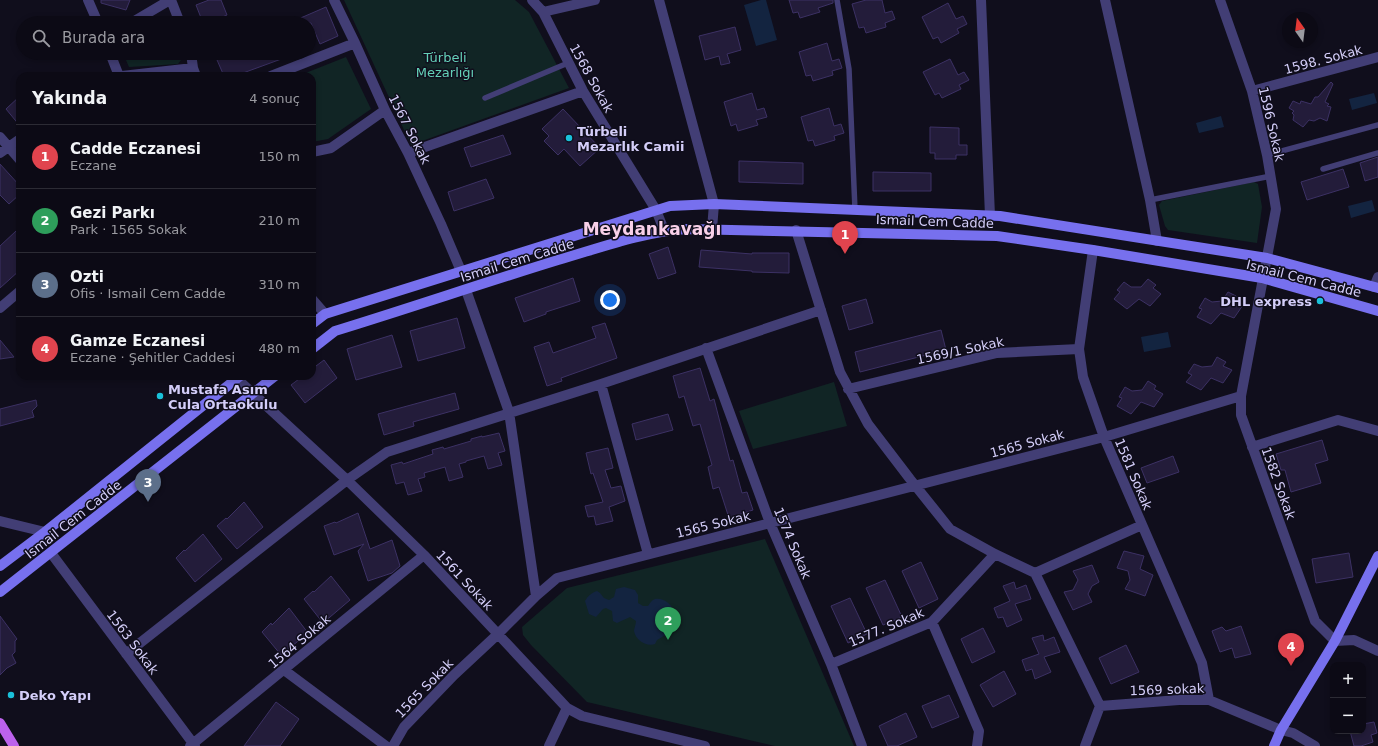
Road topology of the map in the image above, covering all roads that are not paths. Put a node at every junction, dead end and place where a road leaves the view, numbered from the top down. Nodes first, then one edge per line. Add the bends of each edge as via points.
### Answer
1 (88, 0) edge
2 (170, 0) edge
3 (334, 0) edge
4 (532, 0) edge
5 (595, 0) edge
6 (659, 0) edge
7 (837, 0) edge
8 (981, 0) edge
9 (1105, 0) edge
10 (1220, 0) edge
11 (543, 12) junction
12 (95, 16) edge
13 (143, 16) edge
14 (177, 16) edge
15 (355, 43) junction
16 (1378, 57) edge
17 (316, 58) edge
18 (113, 60) edge
19 (192, 60) edge
20 (312, 60) edge
21 (568, 63) junction
22 (117, 72) edge
23 (194, 72) edge
24 (281, 72) edge
25 (583, 91) junction
26 (1252, 91) junction
27 (485, 98) dead end
28 (385, 110) junction
29 (1378, 125) edge
30 (0, 137) edge
31 (16, 142) edge
32 (4, 150) edge
33 (316, 151) edge
34 (408, 153) junction
35 (1378, 153) edge
36 (1267, 155) junction
37 (16, 158) edge
38 (1323, 169) dead end
39 (1271, 176) junction
40 (1150, 200) junction
41 (714, 204) junction
42 (656, 210) junction
43 (855, 210) junction
44 (990, 216) junction
45 (712, 229) junction
46 (664, 230) junction
47 (796, 230) junction
48 (1157, 241) junction
49 (1093, 250) junction
50 (1267, 258) junction
51 (461, 271) junction
52 (1262, 278) junction
53 (1377, 284) edge
54 (466, 290) junction
55 (16, 295) edge
56 (316, 304) edge
57 (0, 308) edge
58 (821, 310) junction
59 (1378, 311) edge
60 (325, 314) junction
61 (316, 321) edge
62 (316, 346) edge
63 (706, 348) junction
64 (1079, 349) junction
65 (233, 380) edge
66 (240, 380) edge
67 (270, 380) edge
68 (601, 384) junction
69 (848, 389) junction
70 (252, 393) junction
71 (1241, 396) junction
72 (509, 412) junction
73 (1378, 431) edge
74 (1104, 437) junction
75 (1252, 447) junction
76 (347, 480) junction
77 (916, 486) junction
78 (0, 521) edge
79 (770, 523) junction
80 (1142, 525) junction
81 (46, 532) junction
82 (51, 553) junction
83 (648, 554) junction
84 (995, 554) junction
85 (424, 555) junction
86 (1378, 556) edge
87 (0, 566) edge
88 (1035, 574) junction
89 (0, 592) edge
90 (536, 596) junction
91 (932, 622) junction
92 (498, 634) junction
93 (1335, 641) junction
94 (1378, 651) edge
95 (126, 654) junction
96 (831, 664) junction
97 (284, 670) junction
98 (1209, 700) junction
99 (1100, 706) junction
100 (567, 708) junction
101 (0, 724) edge
102 (1281, 730) junction
103 (193, 745) edge
104 (14, 746) edge
105 (386, 746) edge
106 (393, 746) edge
107 (549, 746) edge
108 (705, 746) edge
109 (862, 746) edge
110 (976, 746) edge
111 (1085, 746) edge
112 (1274, 746) edge
113 (1315, 746) edge

1 - 12 street
2 - 13 street
2 - 14 street
3 - 15 street, 1567 Sokak
4 - 11 street, 1568 Sokak
5 - 11 street
6 - 41 street
7 - 43 lane via 849,69
8 - 44 street
9 - 40 street
10 - 26 street, 1596 Sokak
11 - 21 street, 1568 Sokak
15 - 17 street
15 - 28 street, 1567 Sokak
16 - 26 street, 1598. Sokak
18 - 22 street
19 - 23 street
20 - 24 street
21 - 25 street, 1568 Sokak
21 - 27 lane
25 - 34 street
25 - 42 street, 1568 Sokak
26 - 36 street, 1596 Sokak
28 - 33 street via 331,148
28 - 34 street, 1567 Sokak
29 - 36 lane
30 - 32 street
31 - 32 street
32 - 37 street
34 - 51 street, 1567 Sokak
35 - 38 lane
36 - 39 street, 1596 Sokak
39 - 40 lane
39 - 50 street, 1596 Sokak via 1276,210
40 - 48 street
41 - 42 main road, Ismail Cem Cadde via 670,206
41 - 43 main road, Ismail Cem Cadde
41 - 45 street
42 - 46 street, 1568 Sokak
42 - 51 main road, Ismail Cem Cadde
43 - 44 main road, Ismail Cem Cadde
44 - 48 main road, Ismail Cem Cadde
45 - 46 main road, Ismail Cem Cadde
45 - 47 main road, Ismail Cem Cadde
46 - 54 main road, Ismail Cem Cadde via 524,270
47 - 49 main road, Ismail Cem Cadde via 997,236
47 - 58 street
48 - 50 main road, Ismail Cem Cadde
49 - 52 main road, Ismail Cem Cadde
49 - 64 street, 1581 Sokak
50 - 52 street, 1596 Sokak
50 - 53 main road, Ismail Cem Cadde
51 - 60 main road, Ismail Cem Cadde
52 - 59 main road, Ismail Cem Cadde
52 - 71 street, 1582 Sokak
54 - 62 main road, Ismail Cem Cadde via 336,331
54 - 72 street
55 - 57 street
56 - 60 street
58 - 63 street
58 - 69 street via 840,372
60 - 61 main road, Ismail Cem Cadde
63 - 68 street
63 - 79 street, 1574 Sokak
64 - 69 street, 1569/1 Sokak via 997,354
64 - 74 street, 1581 Sokak via 1083,377
65 - 81 main road, Ismail Cem Cadde
66 - 70 street, 1561 Sokak
67 - 70 main road, Ismail Cem Cadde
68 - 72 street
68 - 83 street
69 - 77 street via 868,424
70 - 76 street, 1561 Sokak
70 - 82 main road, Ismail Cem Cadde
71 - 74 street, 1565 Sokak
71 - 75 street, 1582 Sokak via 1241,415
72 - 76 street via 387,452
72 - 90 street
73 - 75 street via 1338,420
74 - 77 street, 1565 Sokak
74 - 80 street, 1581 Sokak
75 - 93 street, 1582 Sokak via 1315,621
76 - 85 street, 1561 Sokak
76 - 95 street
77 - 79 street, 1565 Sokak
77 - 84 street via 950,529
78 - 81 street
79 - 83 street, 1565 Sokak
79 - 96 street, 1574 Sokak
80 - 88 street
80 - 98 street, 1581 Sokak via 1202,663
81 - 87 main road, Ismail Cem Cadde
82 - 89 main road, Ismail Cem Cadde
82 - 95 street, 1563 Sokak
83 - 90 street, 1565 Sokak via 557,578
84 - 88 street
84 - 91 street, 1577. Sokak
85 - 92 street, 1561 Sokak
85 - 97 street, 1564 Sokak
86 - 93 main road
88 - 99 street
90 - 92 street, 1565 Sokak
91 - 96 street, 1577. Sokak
91 - 110 street via 979,731
92 - 100 street, 1561 Sokak
92 - 106 street, 1565 Sokak via 404,727
93 - 94 street via 1354,640
93 - 102 main road
95 - 103 street, 1563 Sokak
96 - 109 street, 1574 Sokak
97 - 103 street, 1564 Sokak
97 - 105 street
98 - 99 street, 1569 sokak
98 - 102 street, 1569 sokak
99 - 111 street
100 - 107 street
100 - 108 street, 1561 Sokak via 582,716
101 - 104 main road
102 - 112 main road
102 - 113 street, 1569 sokak via 1293,733

